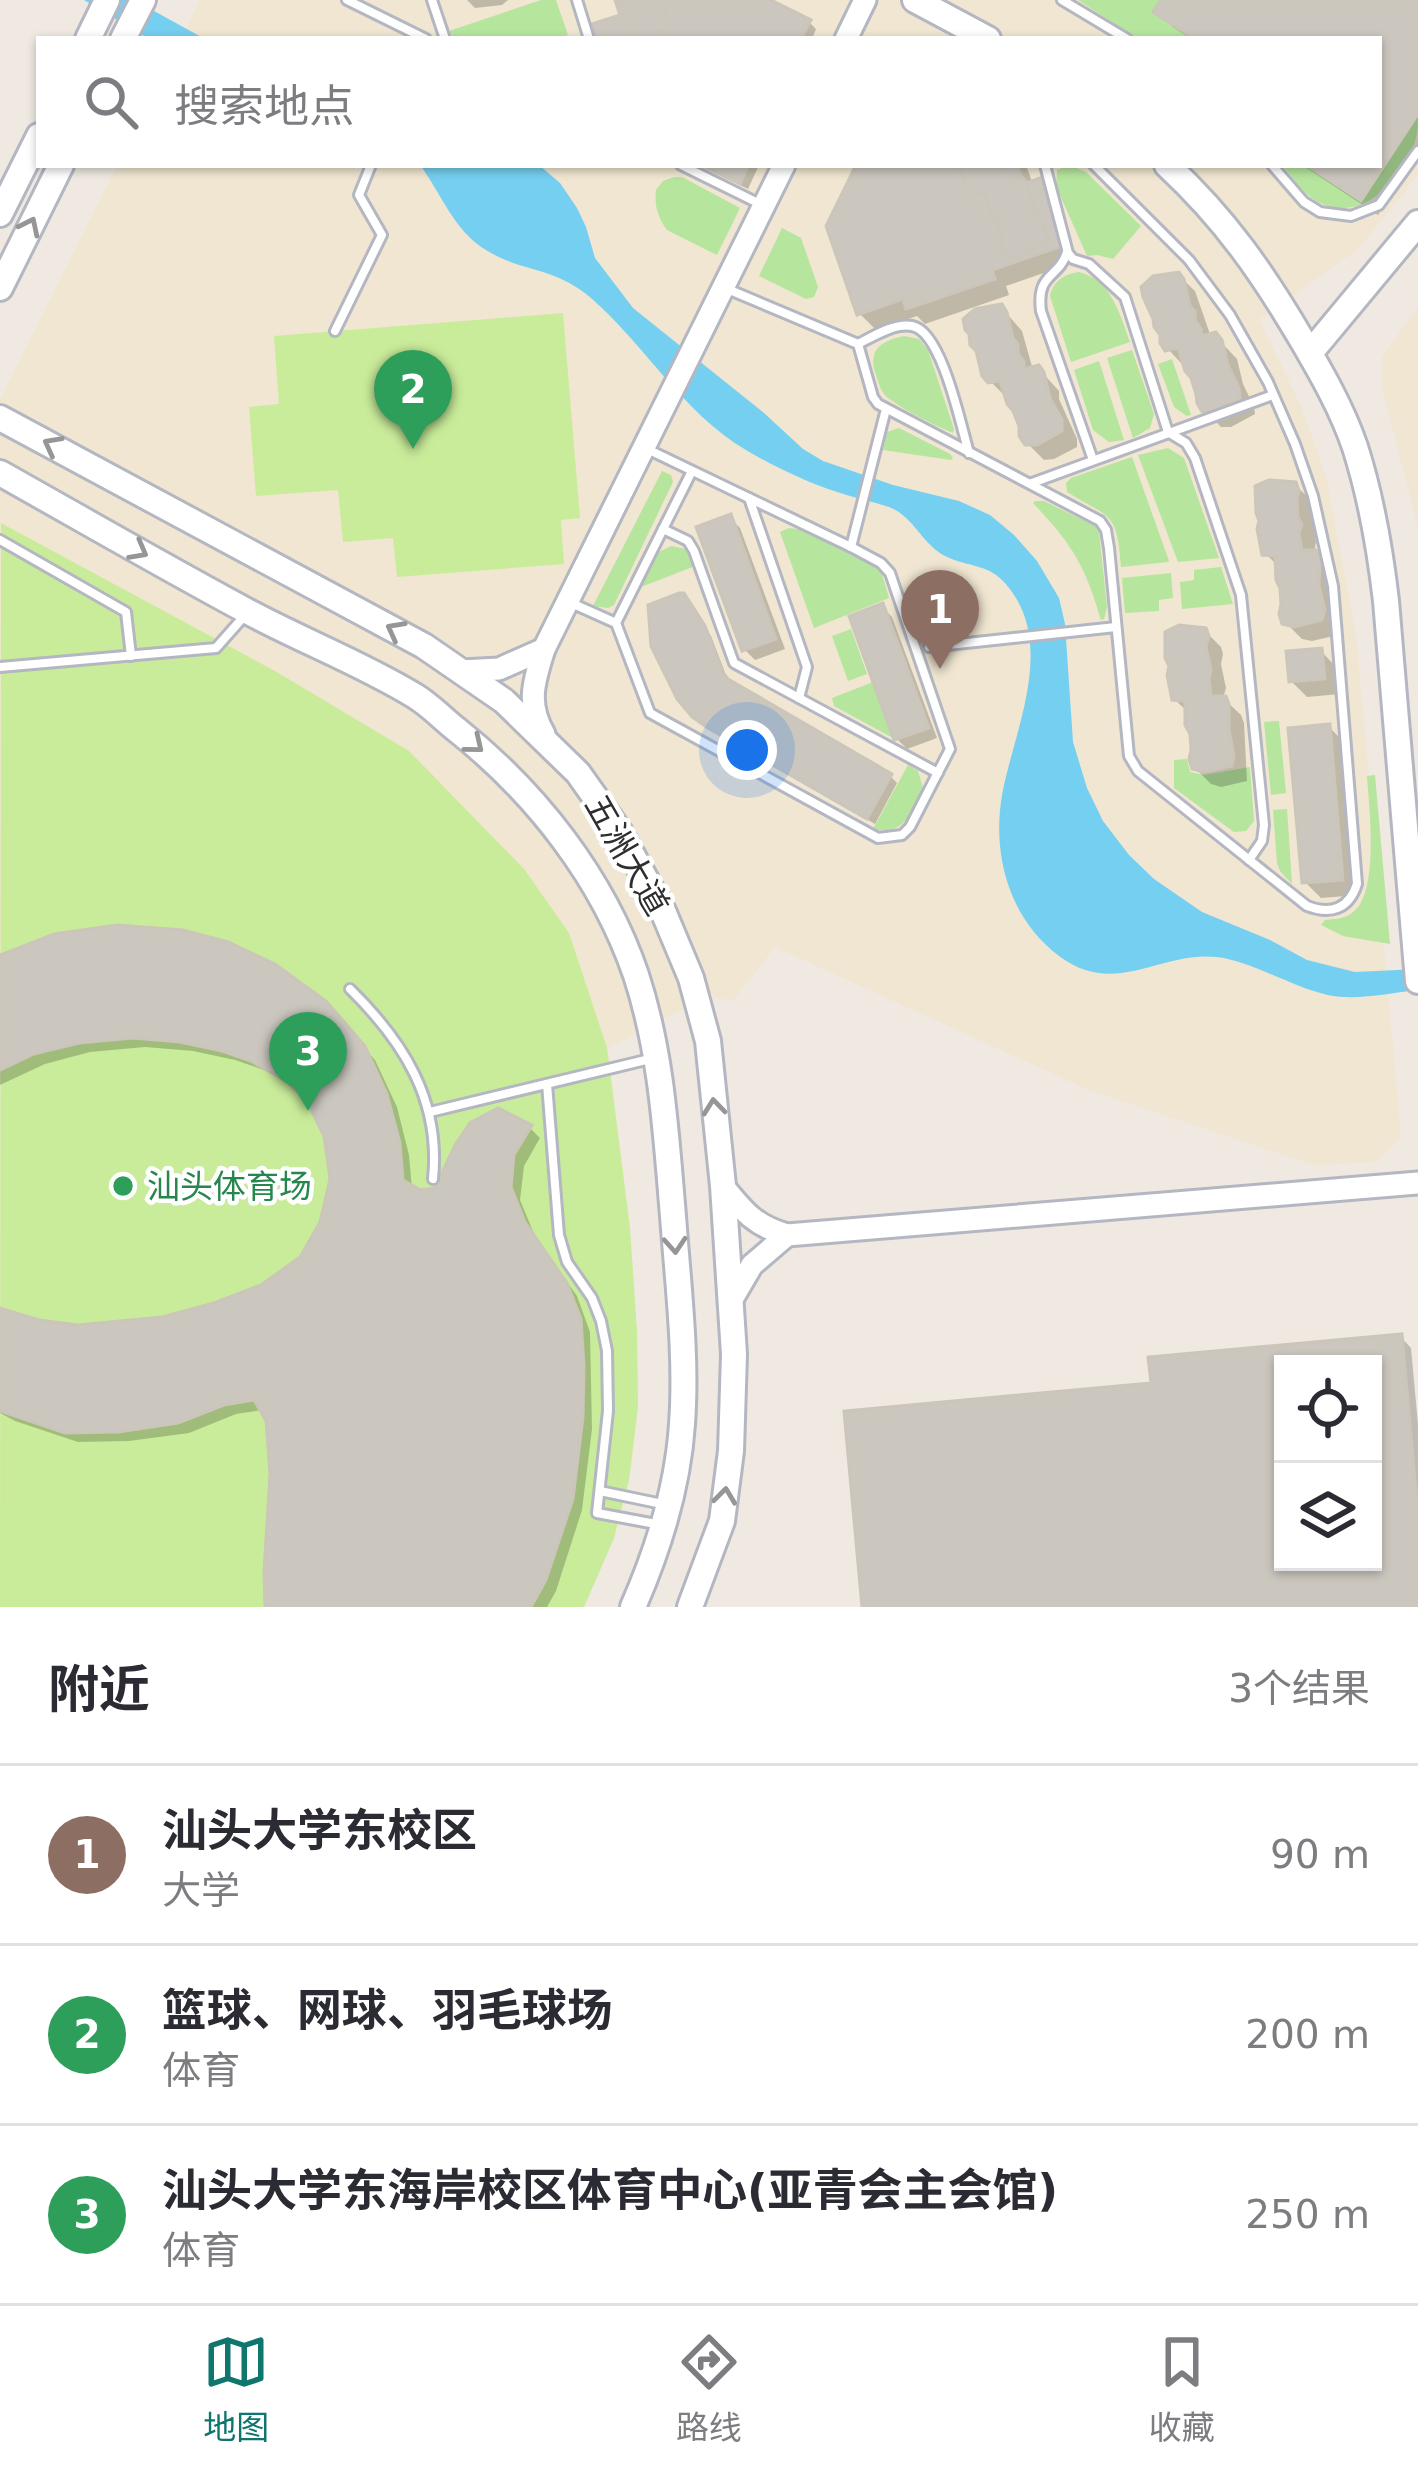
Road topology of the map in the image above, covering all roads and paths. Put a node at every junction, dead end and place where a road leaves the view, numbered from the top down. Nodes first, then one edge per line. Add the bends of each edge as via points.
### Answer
1 (107, 0) edge
2 (142, 0) edge
3 (347, 0) edge
4 (432, 0) edge
5 (577, 0) edge
6 (865, 0) edge
7 (915, 0) edge
8 (1062, 0) edge
9 (89, 36) edge
10 (124, 36) edge
11 (420, 36) edge
12 (444, 36) edge
13 (588, 36) edge
14 (847, 36) edge
15 (982, 36) edge
16 (1122, 36) edge
17 (36, 142) edge
18 (1418, 151) edge
19 (60, 168) edge
20 (370, 168) edge
21 (687, 168) edge
22 (783, 168) edge
23 (1046, 168) edge
24 (1097, 168) edge
25 (1170, 168) edge
26 (1275, 168) edge
27 (764, 206) junction
28 (0, 214) edge
29 (1418, 223) edge
30 (1068, 250) junction
31 (724, 287) junction
32 (0, 288) edge
33 (335, 331) dead end
34 (859, 344) junction
35 (1310, 353) junction
36 (1273, 395) junction
37 (886, 409) junction
38 (0, 418) edge
39 (1168, 432) junction
40 (644, 448) junction
41 (969, 454) junction
42 (1093, 460) junction
43 (692, 471) junction
44 (0, 473) edge
45 (1030, 483) junction
46 (749, 498) junction
47 (663, 529) junction
48 (0, 540) edge
49 (850, 547) junction
50 (568, 602) junction
51 (248, 612) junction
52 (616, 623) junction
53 (1117, 627) junction
54 (929, 647) dead end
55 (544, 649) junction
56 (131, 656) junction
57 (0, 667) edge
58 (461, 671) junction
59 (799, 698) junction
60 (550, 746) junction
61 (938, 773) junction
62 (1249, 860) junction
63 (1418, 981) edge
64 (350, 989) dead end
65 (658, 1057) junction
66 (547, 1084) junction
67 (430, 1112) junction
68 (433, 1179) dead end
69 (1418, 1183) edge
70 (723, 1186) junction
71 (787, 1235) junction
72 (731, 1301) junction
73 (600, 1491) junction
74 (665, 1515) junction
75 (633, 1607) edge
76 (690, 1607) edge

1 - 9 main road
2 - 10 main road
3 - 11 lane
4 - 12 lane
5 - 13 lane
6 - 14 street
7 - 15 main road
8 - 16 lane
17 - 28 main road
18 - 26 lane via 1379,206 1351,216 1304,202
32 -> 19 main road
20 - 33 lane via 359,196 382,235
21 - 27 lane
22 - 27 street
23 - 30 lane
24 - 36 lane via 1189,260
25 - 35 main road via 1261,271
27 - 31 street
29 - 35 main road
30 - 39 lane via 1125,297
30 - 42 lane via 1039,296
31 - 34 lane
31 - 40 street
34 - 37 lane via 873,397
34 - 41 lane via 907,325 928,335
35 - 63 main road via 1355,446 1378,541
36 - 39 lane
36 - 62 lane via 1313,496 1333,586 1358,884 1342,907 1318,911
37 - 41 lane
37 - 49 lane
58 -> 38 main road, 五洲大道
39 - 42 lane
39 - 62 lane via 1195,458 1241,595 1264,825
40 - 43 lane
40 - 50 street
41 - 45 lane
42 - 45 lane
43 - 46 lane
43 - 47 lane
44 -> 51 main road, 五洲大道
45 - 53 lane via 1106,530
46 - 49 lane
46 - 59 lane via 807,668
47 - 52 lane
47 - 59 lane via 694,551 734,663
48 - 56 lane via 126,612
49 - 61 lane via 890,573 949,740
50 - 52 lane
50 - 55 street
51 - 56 lane via 216,649
51 -> 65 main road, 五洲大道 via 416,697 490,756 579,859 635,972
52 - 61 lane via 650,713 878,838 910,827
53 - 54 lane
53 - 62 lane via 1129,756
55 - 58 street via 499,669
55 - 60 street via 534,717
56 - 57 lane
58 - 60 main road, 五洲大道
59 - 61 lane
70 -> 60 main road, 五洲大道 via 707,1041 691,978 619,831
64 - 67 lane via 403,1053
65 - 66 lane
65 -> 74 main road, 五洲大道 via 682,1344 682,1424
66 - 67 lane
66 - 73 lane via 559,1235 592,1298 607,1351
67 - 68 lane
69 - 71 street
70 - 71 street via 754,1220
70 - 72 main road, 五洲大道
71 - 72 street via 752,1265
76 -> 72 main road, 五洲大道 via 722,1521 732,1432
73 - 74 lane
73 - 74 lane via 597,1513
74 - 75 main road, 五洲大道

